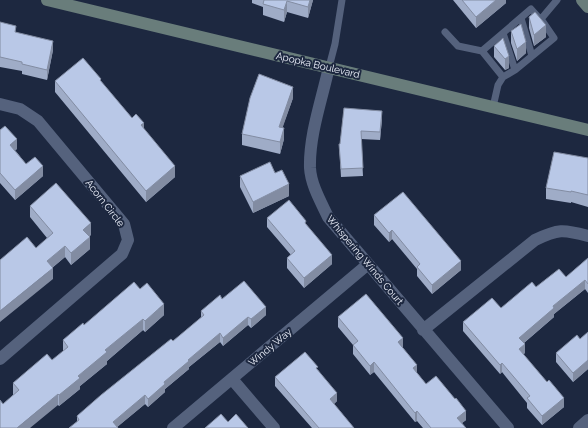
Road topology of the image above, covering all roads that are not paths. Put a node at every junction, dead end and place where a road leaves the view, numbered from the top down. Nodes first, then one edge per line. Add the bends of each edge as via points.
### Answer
1 (47, 0) edge
2 (342, 0) edge
3 (557, 0) edge
4 (582, 0) edge
5 (588, 7) edge
6 (521, 18) junction
7 (541, 19) junction
8 (445, 32) dead end
9 (503, 33) junction
10 (482, 51) junction
11 (532, 56) junction
12 (329, 68) junction
13 (515, 70) junction
14 (503, 77) junction
15 (0, 104) edge
16 (493, 107) junction
17 (588, 130) edge
18 (588, 236) edge
19 (367, 265) junction
20 (423, 330) junction
21 (0, 359) edge
22 (232, 379) junction
23 (588, 420) edge
24 (173, 428) edge
25 (274, 428) edge
26 (508, 428) edge
27 (579, 428) edge

1 - 12 street, Apopka Boulevard
2 - 12 lane
3 - 7 lane
4 - 5 street
6 - 7 lane via 532,9
6 - 9 lane
6 - 11 lane
7 - 11 lane via 554,38
8 - 10 lane via 458,46
9 - 10 lane
9 - 13 lane
10 - 14 lane
11 - 13 lane
12 - 16 street, Apopka Boulevard
12 - 19 street, Whispering Winds Court via 313,138 310,169 315,191 328,217
13 - 14 lane
14 - 16 lane via 498,85
15 - 21 street, Acorn Circle via 20,109 38,121 124,224 128,240 122,254
16 - 17 street, Apopka Boulevard
18 - 20 street via 568,231 551,233 534,240
19 - 20 street, Whispering Winds Court
19 - 22 street, Windy Way
20 - 26 street, Whispering Winds Court
22 - 24 street, Windy Way
22 - 25 street
23 - 27 street

